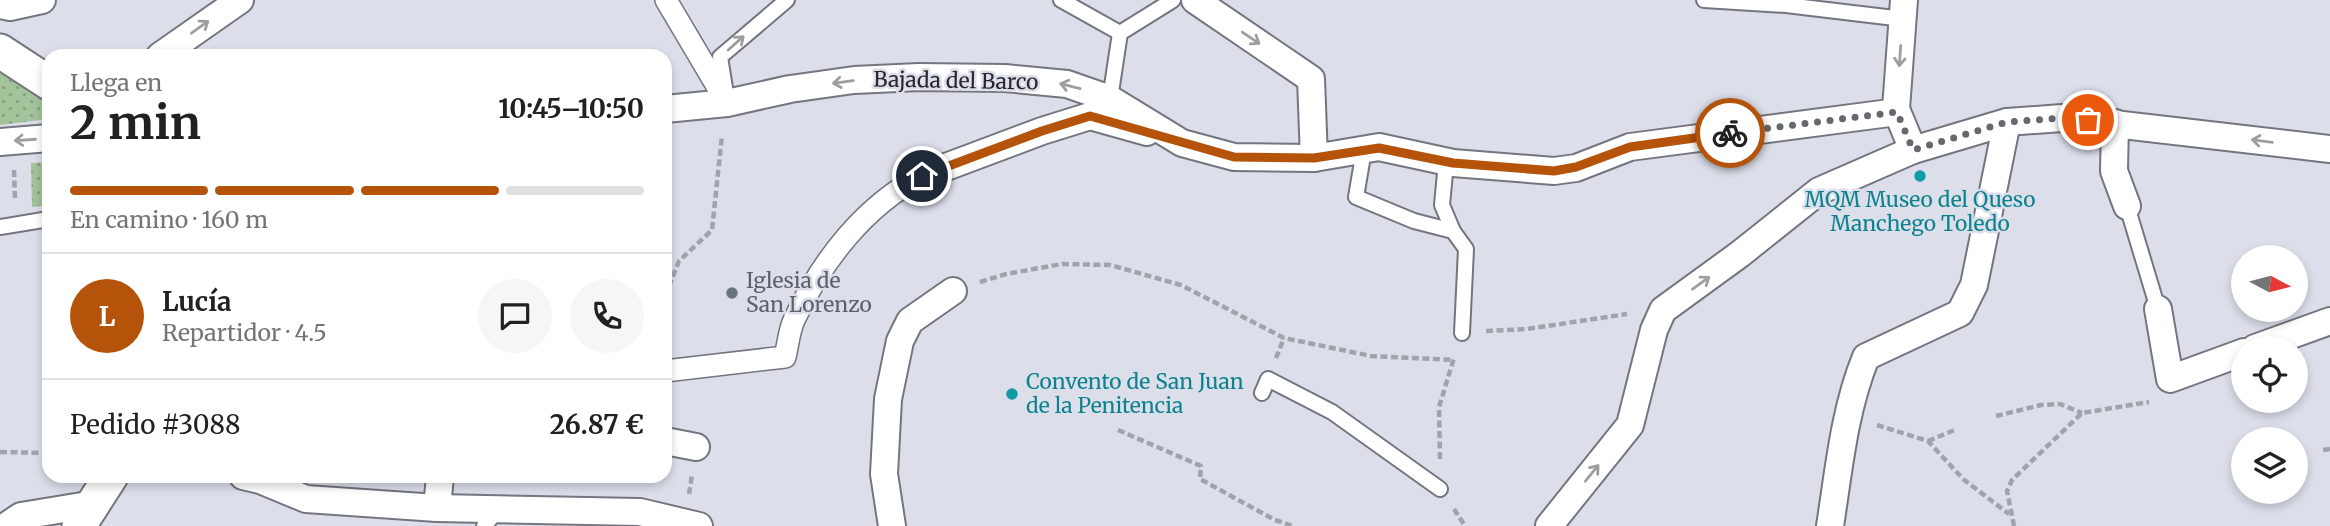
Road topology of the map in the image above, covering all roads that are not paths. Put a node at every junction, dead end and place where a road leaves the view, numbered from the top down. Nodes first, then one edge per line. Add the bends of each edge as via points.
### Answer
1 (42, 0) edge
2 (240, 0) edge
3 (666, 0) edge
4 (787, 0) edge
5 (1061, 0) edge
6 (1174, 0) edge
7 (1195, 0) edge
8 (1704, 0) edge
9 (0, 5) edge
10 (1903, 10) edge
11 (1120, 33) junction
12 (170, 49) edge
13 (0, 51) edge
14 (42, 78) edge
15 (1110, 99) junction
16 (727, 103) junction
17 (672, 108) edge
18 (1897, 112) junction
19 (2007, 122) junction
20 (2115, 122) junction
21 (42, 138) edge
22 (7, 141) edge
23 (1182, 143) junction
24 (2330, 149) edge
25 (1363, 150) junction
26 (1913, 150) junction
27 (1314, 158) junction
28 (1446, 162) junction
29 (922, 176) joint
30 (2127, 206) joint
31 (42, 220) edge
32 (7, 226) edge
33 (1453, 231) junction
34 (953, 291) road end
35 (2158, 309) joint
36 (2330, 321) edge
37 (1462, 333) road end
38 (2288, 336) edge
39 (2231, 357) edge
40 (672, 370) edge
41 (1262, 393) dead end
42 (672, 442) edge
43 (696, 447) road end
44 (107, 483) edge
45 (267, 483) edge
46 (439, 483) edge
47 (1440, 489) road end
48 (437, 508) junction
49 (87, 515) edge
50 (491, 518) edge
51 (692, 524) edge
52 (6, 526) edge
53 (892, 526) edge
54 (1549, 526) edge
55 (1830, 526) edge

1 - 9 street
12 -> 2 street
3 - 16 street
16 -> 4 lane via 720,57
5 - 11 lane
6 - 11 lane
7 -> 27 street via 1311,79
8 - 10 lane
10 -> 18 street
11 - 15 lane
13 - 14 street
15 -> 16 street, Bajada del Barco via 1067,85 1006,78 919,77 854,80
15 - 23 street, Bajada del Barco
16 - 17 street, Bajada del Barco
18 - 26 street
18 - 28 street, Bajada del Barco via 1630,147 1554,171
19 - 20 street via 2062,118
19 - 26 street
19 - 55 street via 1974,285 1960,313 1866,358 1847,415
24 -> 20 street
20 - 30 street via 2114,170
21 -> 22 street
23 - 27 street, Bajada del Barco via 1234,157
23 - 29 street via 1090,116
25 - 27 street, Bajada del Barco
25 - 28 street, Bajada del Barco via 1379,148
25 - 33 lane via 1356,197
54 -> 26 street via 1630,425 1663,310 1819,191
28 - 33 lane via 1442,205
29 - 40 street via 862,220 824,266 793,322 785,357
30 - 35 lane
31 - 32 lane
33 - 37 lane via 1466,249
34 - 53 street via 910,321 900,341 888,399 884,474
35 - 39 street via 2169,379
36 - 38 street
41 - 47 lane via 1268,379 1332,412
42 - 43 street
44 - 49 street
45 - 48 street via 306,499
46 - 48 street
48 - 50 street
49 - 52 street via 21,516
50 - 51 street via 640,512

